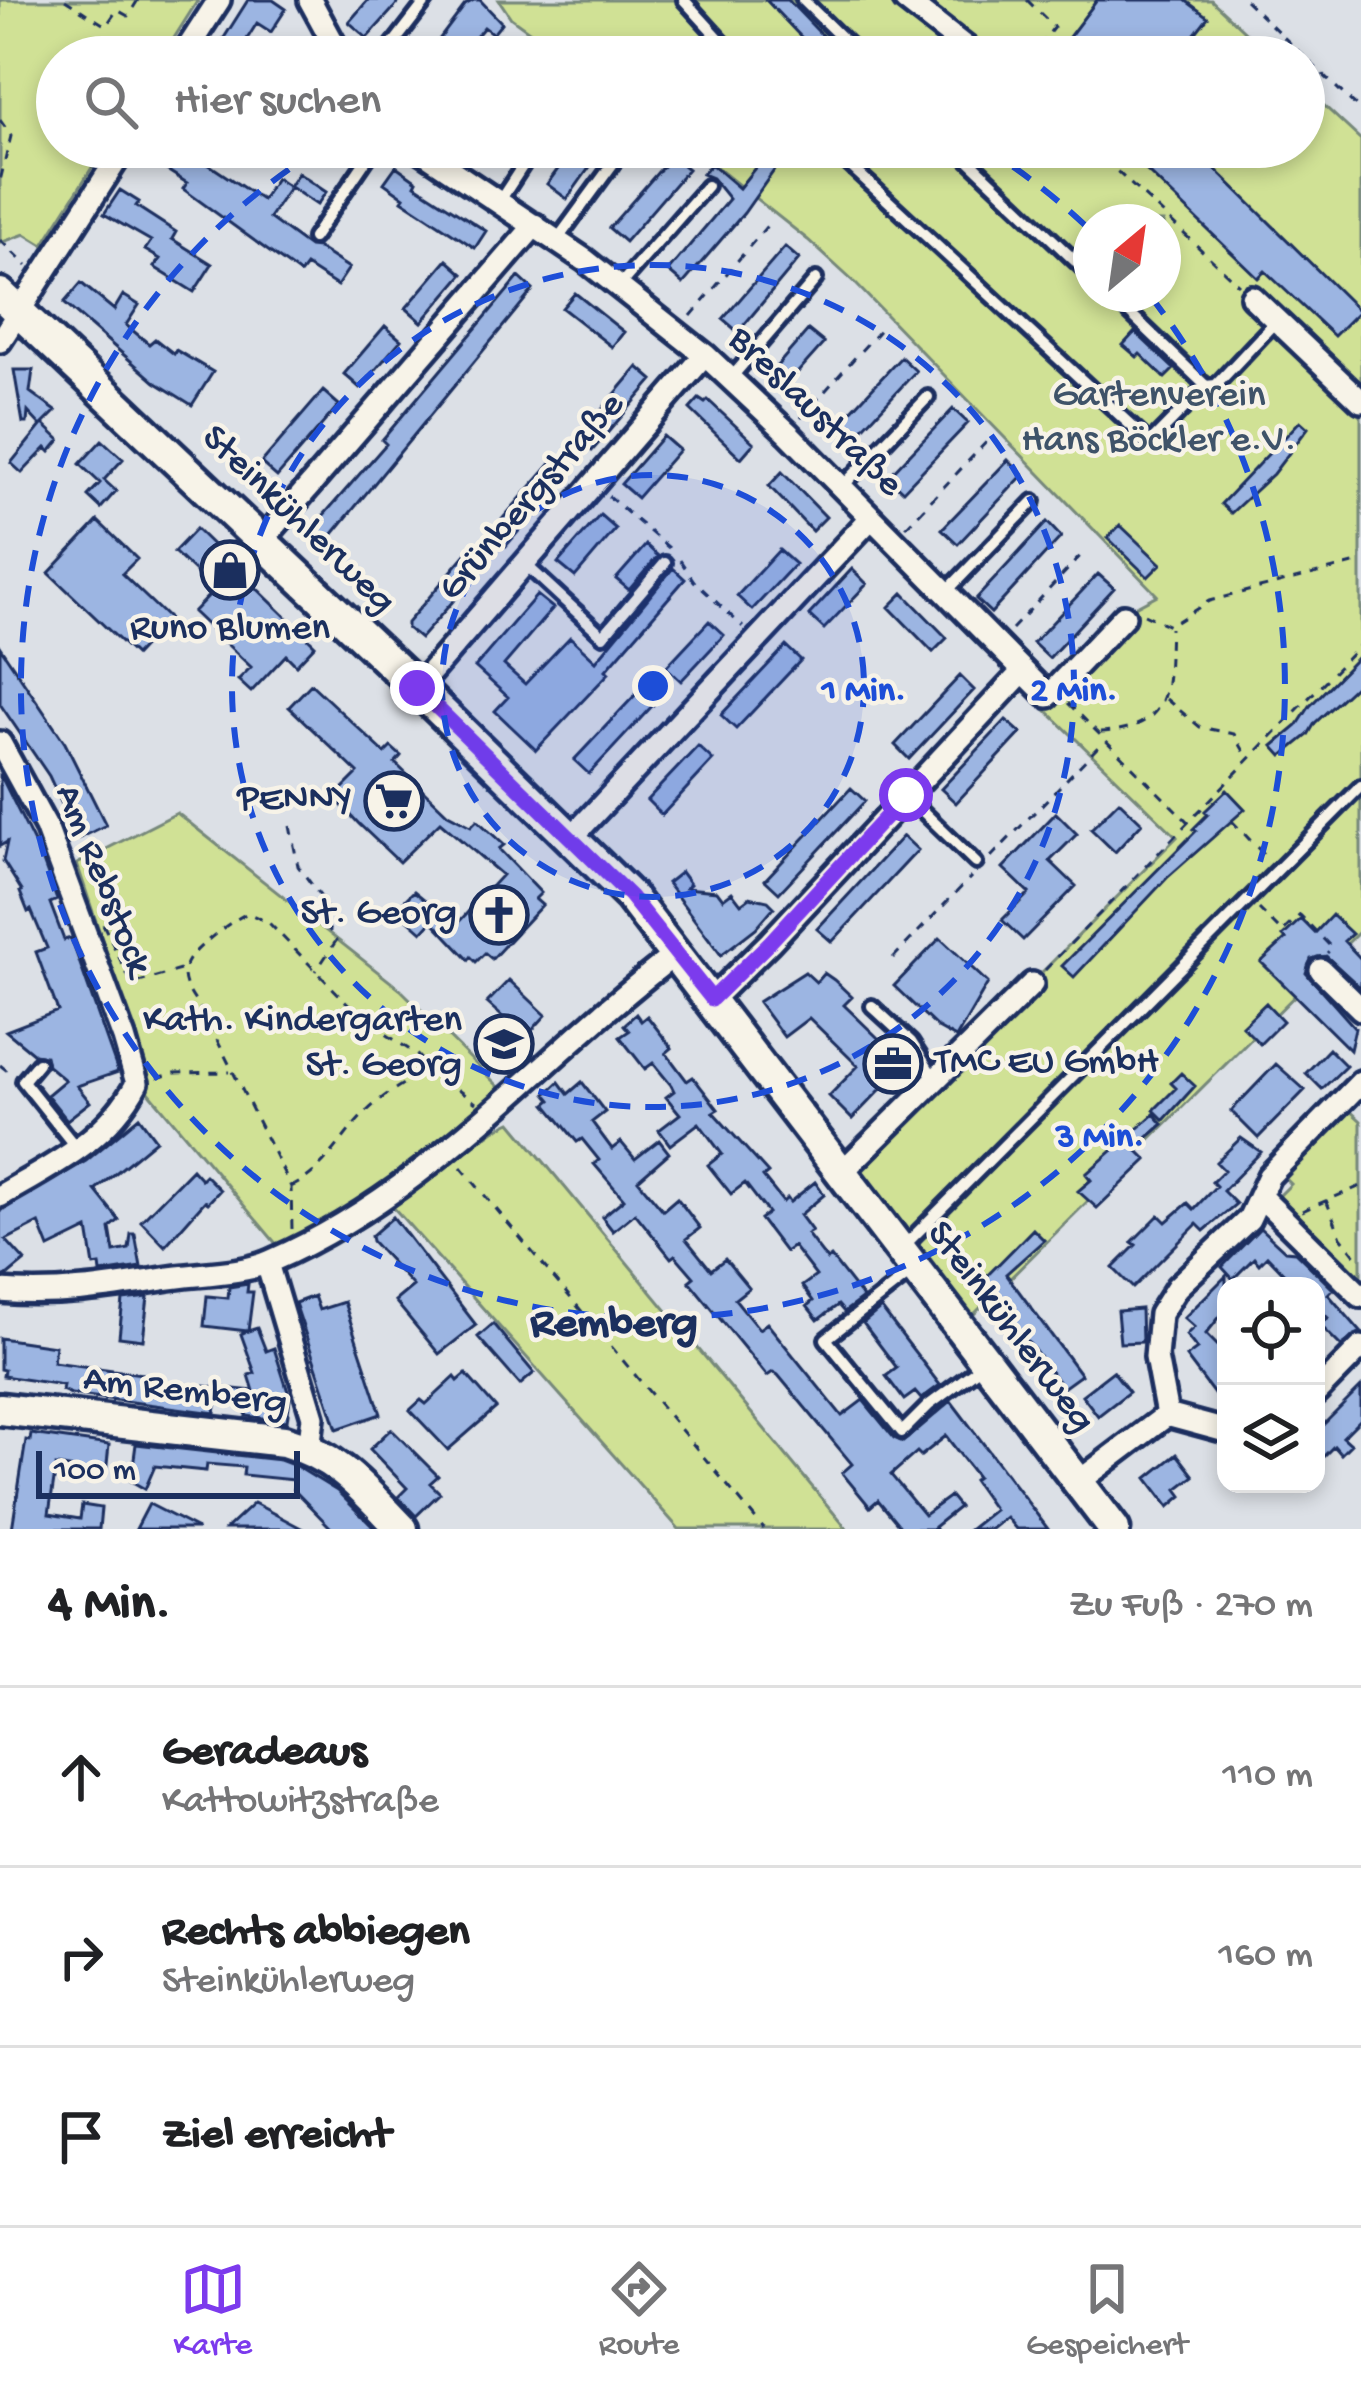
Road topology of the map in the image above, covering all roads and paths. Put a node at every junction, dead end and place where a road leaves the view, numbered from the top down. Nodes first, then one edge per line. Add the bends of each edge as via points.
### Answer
1 (65, 0) edge
2 (138, 0) edge
3 (219, 0) edge
4 (310, 0) edge
5 (427, 0) edge
6 (684, 0) edge
7 (803, 0) edge
8 (905, 0) edge
9 (1027, 0) edge
10 (1038, 0) edge
11 (1245, 0) edge
12 (1032, 5) junction
13 (196, 36) edge
14 (330, 36) edge
15 (399, 36) edge
16 (717, 36) edge
17 (840, 36) edge
18 (951, 36) edge
19 (1047, 36) edge
20 (1283, 36) edge
21 (1325, 77) edge
22 (1361, 111) edge
23 (0, 120) edge
24 (112, 168) edge
25 (361, 168) edge
26 (448, 168) edge
27 (521, 168) edge
28 (610, 168) edge
29 (853, 168) edge
30 (977, 168) edge
31 (1114, 168) edge
32 (0, 181) edge
33 (707, 185) dead end
34 (499, 202) junction
35 (771, 221) dead end
36 (535, 225) junction
37 (313, 238) dead end
38 (0, 239) edge
39 (557, 240) junction
40 (1073, 259) edge
41 (816, 279) dead end
42 (41, 280) junction
43 (619, 286) junction
44 (1252, 297) joint
45 (10, 304) edge
46 (1129, 312) edge
47 (1277, 319) junction
48 (884, 325) dead end
49 (677, 332) junction
50 (0, 341) edge
51 (705, 355) junction
52 (731, 378) junction
53 (1206, 386) junction
54 (928, 397) dead end
55 (1361, 401) edge
56 (788, 433) junction
57 (992, 437) dead end
58 (842, 488) junction
59 (1034, 501) dead end
60 (871, 518) junction
61 (894, 540) junction
62 (262, 542) junction
63 (1084, 551) dead end
64 (1361, 562) edge
65 (524, 563) junction
66 (665, 563) dead end
67 (946, 592) junction
68 (1124, 616) joint
69 (1170, 626) junction
70 (1361, 644) edge
71 (997, 645) junction
72 (1023, 671) junction
73 (417, 688) junction
74 (1048, 696) junction
75 (1165, 698) junction
76 (1099, 732) junction
77 (0, 742) edge
78 (1098, 747) dead end
79 (1249, 761) junction
80 (1361, 786) edge
81 (906, 795) junction
82 (1232, 821) dead end
83 (1190, 824) junction
84 (290, 826) dead end
85 (572, 837) junction
86 (976, 863) dead end
87 (1279, 869) junction
88 (1249, 899) junction
89 (111, 939) dead end
90 (676, 953) junction
91 (893, 958) dead end
92 (183, 969) junction
93 (1321, 970) joint
94 (315, 972) junction
95 (1032, 984) joint
96 (712, 999) junction
97 (872, 1006) dead end
98 (1361, 1009) edge
99 (38, 1063) dead end
100 (430, 1070) junction
101 (232, 1072) junction
102 (175, 1073) dead end
103 (935, 1081) junction
104 (1357, 1095) edge
105 (492, 1115) junction
106 (78, 1150) junction
107 (448, 1152) junction
108 (842, 1172) junction
109 (1361, 1186) edge
110 (291, 1187) junction
111 (0, 1196) edge
112 (1262, 1197) junction
113 (1326, 1199) junction
114 (1287, 1222) junction
115 (291, 1225) dead end
116 (908, 1260) junction
117 (1361, 1262) edge
118 (267, 1263) junction
119 (0, 1291) edge
120 (1361, 1296) edge
121 (1361, 1347) edge
122 (987, 1362) junction
123 (1324, 1385) edge
124 (0, 1409) edge
125 (1167, 1414) junction
126 (1217, 1428) edge
127 (309, 1449) junction
128 (1077, 1483) junction
129 (402, 1529) edge
130 (764, 1529) edge
131 (1114, 1529) edge

1 - 2 path via 106,26 117,10 128,16
3 - 13 street
4 - 14 street
5 - 15 lane
6 - 16 lane
7 - 17 lane
8 - 18 street
9 - 12 path
10 - 12 path
11 - 20 path
12 - 19 path via 1054,27
21 - 22 path
23 - 32 path via 11,136
24 - 42 street
25 - 37 lane
26 - 34 street, Breslaustraße
27 - 34 lane
28 - 39 lane
29 - 53 lane via 1150,443
30 - 40 lane
31 - 44 path
33 - 43 lane
34 - 36 street, Breslaustraße
35 - 49 path
36 - 39 street, Breslaustraße
36 - 62 street
38 - 42 path
39 - 43 street, Breslaustraße
41 - 52 lane
42 - 45 street
43 - 49 street, Breslaustraße
44 - 47 street
45 - 50 street
45 - 62 street, Steinkühlerweg
46 - 53 lane
47 - 53 lane via 1216,386
47 - 55 street
48 - 56 path
49 - 51 street, Breslaustraße
51 - 52 street, Breslaustraße
51 - 65 street, Grünbergstraße
52 - 56 street, Breslaustraße
54 - 58 lane
56 - 58 street, Breslaustraße
57 - 61 path
58 - 60 street, Breslaustraße
59 - 67 lane
60 - 61 street, Breslaustraße
60 - 85 street
61 - 67 street, Breslaustraße
62 - 73 street, Steinkühlerweg
63 - 71 path
64 - 69 path via 1210,601
65 - 66 lane via 603,636
65 - 73 street, Grünbergstraße
67 - 71 street, Breslaustraße
68 - 69 path via 1147,614
68 - 74 street
69 - 75 path
70 - 79 path
71 - 72 street, Breslaustraße
72 - 74 street, Breslaustraße
72 - 81 street
73 - 85 street, Steinkühlerweg
74 - 76 path via 1062,698
75 - 76 path via 1135,723
75 - 79 path via 1201,727 1234,734
76 - 83 path
77 - 106 street, Am Rebstock via 46,826 137,1083 116,1118
78 - 91 path
79 - 83 path
80 - 87 lane
81 - 86 lane
81 - 96 street
82 - 87 path
83 - 95 path
84 - 94 path via 298,866 326,904 335,941
85 - 90 street, Steinkühlerweg
87 - 88 lane
88 - 93 path via 1282,932 1300,915 1332,948 1316,964
88 - 116 lane
89 - 92 path via 132,983
90 - 96 street, Steinkühlerweg
90 - 105 street
92 - 94 path via 248,913 269,923
92 - 101 path
93 - 98 street
94 - 100 path
95 - 103 street
96 - 108 street, Steinkühlerweg
97 - 103 lane via 911,1042
99 - 106 lane via 23,1081
100 - 105 path
100 - 110 path via 388,1092
101 - 102 path
101 - 110 path
103 - 108 street
104 - 112 street via 1269,1176
105 - 107 street
106 - 111 street, Am Rebstock
107 - 118 street via 390,1196
107 - 130 path
108 - 116 street, Steinkühlerweg
109 - 113 path
110 - 115 path
112 - 114 street
112 - 125 street via 1160,1314 1156,1357
113 - 114 path
113 - 117 path
114 - 120 street
116 - 122 street, Steinkühlerweg
116 - 122 lane via 826,1340 902,1432
118 - 119 street via 42,1295
118 - 127 street via 313,1417
121 - 123 street
122 - 128 street, Steinkühlerweg
124 - 127 street, Am Remberg
125 - 126 street
125 - 128 street
127 - 129 street, Am Remberg via 342,1468
128 - 131 street, Steinkühlerweg

